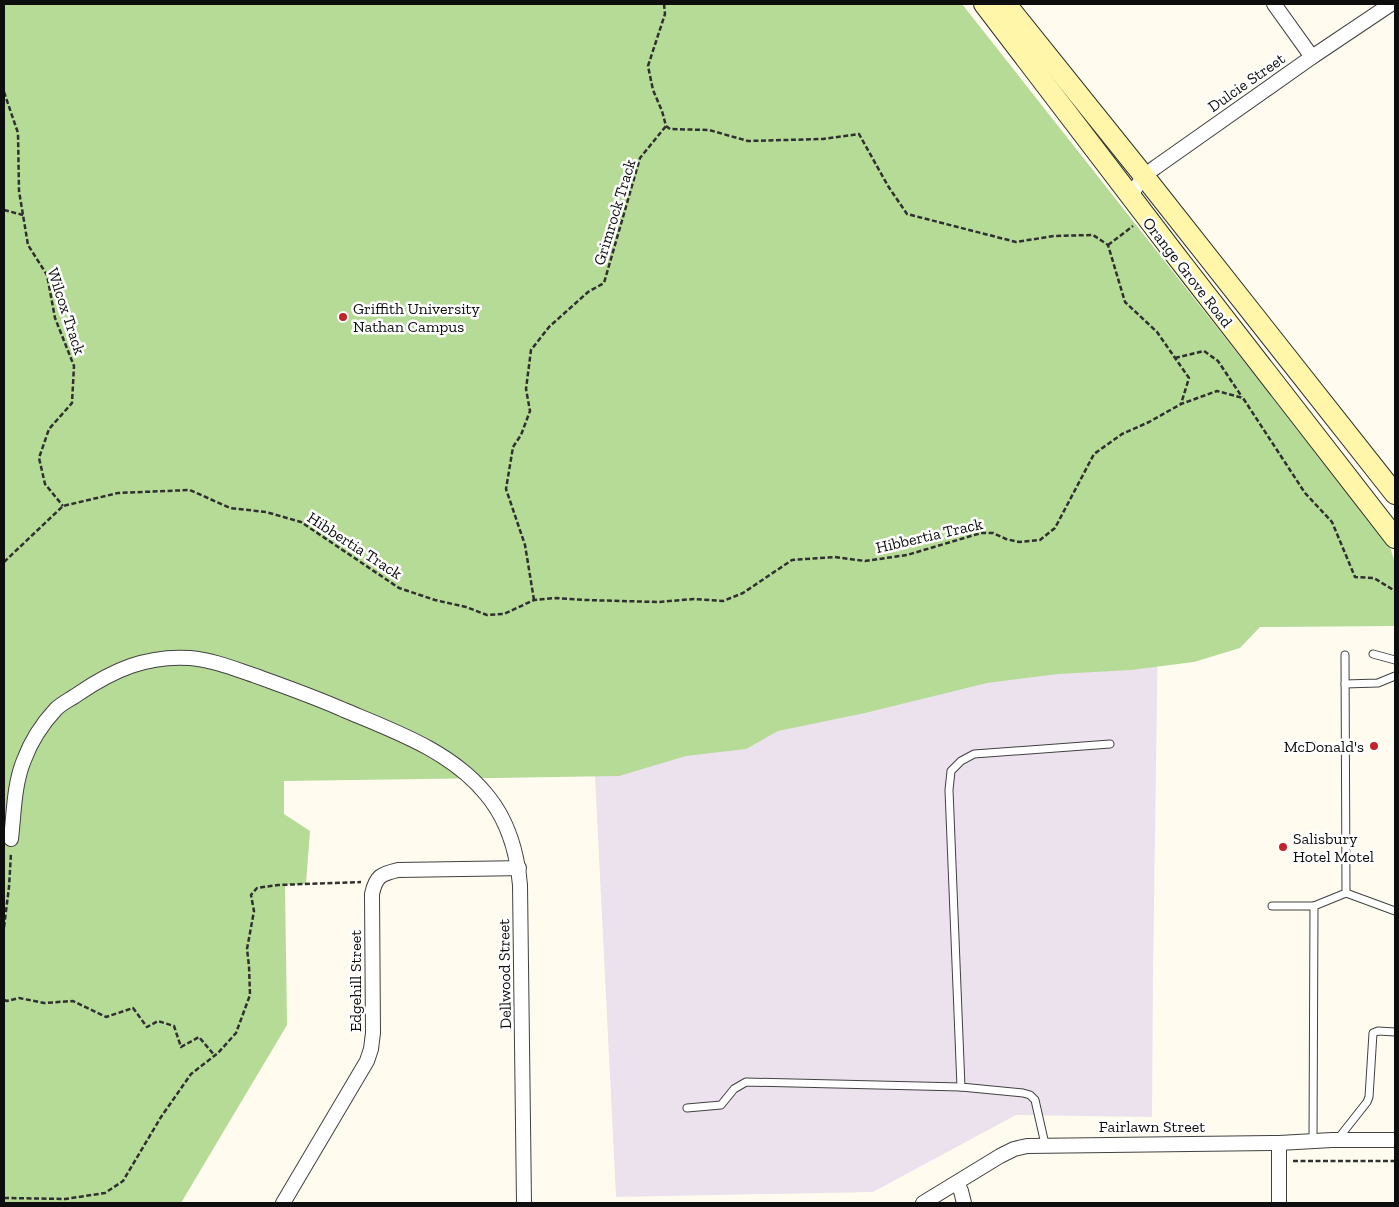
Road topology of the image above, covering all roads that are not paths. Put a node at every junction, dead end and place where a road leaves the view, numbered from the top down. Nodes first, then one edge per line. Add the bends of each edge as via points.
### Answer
1 (984, 4) edge
2 (1006, 4) edge
3 (1274, 4) edge
4 (1391, 4) edge
5 (1312, 57) junction
6 (1144, 176) junction
7 (1130, 196) junction
8 (1395, 494) edge
9 (1395, 538) edge
10 (1345, 654) dead end
11 (1374, 654) dead end
12 (1395, 660) edge
13 (1394, 674) edge
14 (1345, 684) junction
15 (1110, 744) dead end
16 (12, 839) road end
17 (519, 868) junction
18 (1346, 893) junction
19 (1272, 906) dead end
20 (1314, 906) junction
21 (1395, 911) edge
22 (1395, 1032) edge
23 (961, 1087) junction
24 (686, 1108) dead end
25 (1337, 1140) junction
26 (1395, 1140) edge
27 (1313, 1141) junction
28 (1279, 1143) junction
29 (1044, 1144) junction
30 (957, 1183) junction
31 (283, 1203) edge
32 (524, 1203) edge
33 (924, 1203) edge
34 (964, 1203) edge
35 (1279, 1203) edge

1 - 7 main road, Orange Grove Road
2 - 6 main road, Orange Grove Road
3 - 5 street
4 - 5 street, Dulcie Street
5 - 6 street, Dulcie Street
6 - 7 street, Dulcie Street
6 - 8 main road, Orange Grove Road
7 - 9 main road, Orange Grove Road
10 - 14 lane
11 - 12 lane
13 - 14 lane via 1378,683
14 - 18 lane
15 - 23 lane via 974,754 951,771 949,790
16 - 17 street, Dellwood Street via 23,761 38,730 57,708 100,679 132,665 164,658 191,658 212,662 317,698 432,750 471,779 498,808
17 - 31 street, Edgehill Street via 398,870 384,873 375,882 372,894 372,1049
17 - 32 street, Dellwood Street
18 - 20 lane
18 - 21 lane
19 - 20 lane
20 - 27 lane
22 - 25 lane via 1372,1033 1369,1097
23 - 24 lane via 746,1082 734,1089 721,1105
23 - 29 lane via 1030,1096 1035,1100
25 - 26 street, Fairlawn Street
25 - 27 street, Fairlawn Street
27 - 28 street, Fairlawn Street
28 - 29 street, Fairlawn Street
28 - 35 street
29 - 30 street, Fairlawn Street via 1014,1149
30 - 33 street, Fairlawn Street
30 - 34 street

